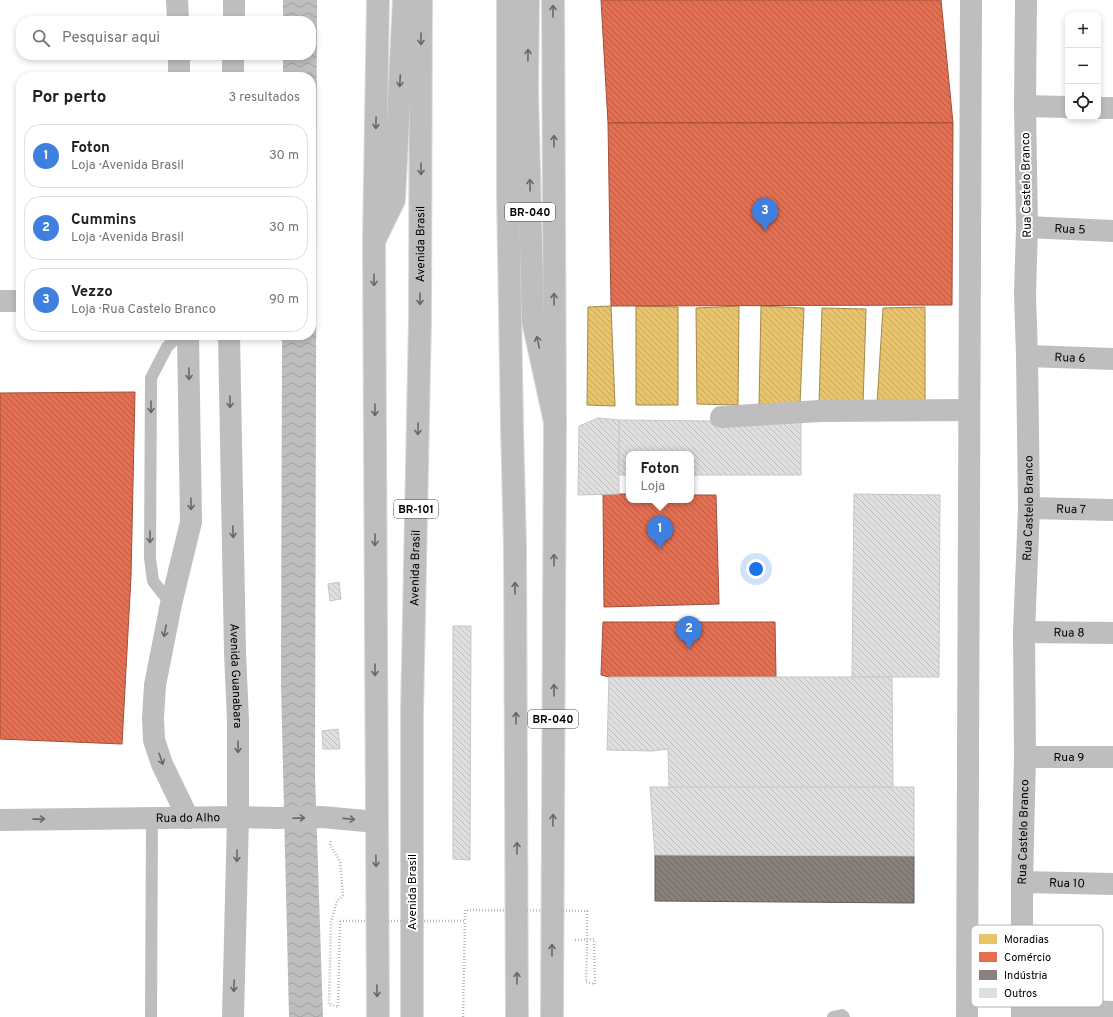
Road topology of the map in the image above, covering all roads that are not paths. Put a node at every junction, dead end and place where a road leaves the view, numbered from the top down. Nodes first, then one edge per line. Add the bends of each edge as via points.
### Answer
1 (177, 0) edge
2 (234, 0) edge
3 (378, 0) edge
4 (404, 0) edge
5 (421, 0) edge
6 (508, 0) edge
7 (528, 0) edge
8 (553, 0) edge
9 (971, 0) edge
10 (1026, 0) edge
11 (178, 16) edge
12 (234, 16) edge
13 (179, 60) edge
14 (233, 60) edge
15 (179, 72) edge
16 (233, 72) edge
17 (1025, 106) junction
18 (1065, 107) edge
19 (1101, 108) edge
20 (1113, 108) edge
21 (1027, 226) junction
22 (1113, 231) edge
23 (374, 241) junction
24 (0, 301) edge
25 (16, 301) edge
26 (174, 340) edge
27 (188, 340) edge
28 (229, 340) edge
29 (1027, 356) junction
30 (1113, 359) edge
31 (969, 410) junction
32 (721, 417) dead end
33 (555, 422) junction
34 (1029, 508) junction
35 (1113, 510) edge
36 (171, 604) junction
37 (1024, 632) junction
38 (1113, 633) edge
39 (1025, 757) junction
40 (1113, 757) edge
41 (238, 817) junction
42 (152, 818) junction
43 (188, 818) junction
44 (0, 820) edge
45 (376, 822) junction
46 (1022, 882) junction
47 (1113, 884) edge
48 (1022, 925) edge
49 (1113, 1012) edge
50 (1022, 1013) edge
51 (151, 1017) edge
52 (233, 1017) edge
53 (378, 1017) edge
54 (412, 1017) edge
55 (517, 1017) edge
56 (552, 1017) edge
57 (832, 1017) edge
58 (844, 1017) edge
59 (966, 1017) edge

1 - 11 main road
2 - 12 main road
3 -> 23 main road
4 -> 23 main road via 394,200
5 -> 54 main road, Avenida Brasil / BR-101 via 420,319 412,713
55 -> 6 main road via 515,546 509,239
33 -> 7 main road, BR-040 via 533,321 527,93
33 -> 8 main road
9 - 31 main road
10 - 17 main road, Rua Castelo Branco
13 - 15 main road
14 - 16 main road
17 - 18 main road
17 - 21 main road, Rua Castelo Branco
19 - 20 main road
21 - 22 main road, Rua 5
21 - 29 main road, Rua Castelo Branco
23 -> 45 main road
24 - 25 main road
26 -> 36 lane via 167,347 151,378 150,558 153,581
27 -> 36 main road via 191,522
28 -> 41 main road, Avenida Guanabara
29 - 30 main road, Rua 6
29 - 34 main road, Rua Castelo Branco
31 - 32 main road via 820,411
31 - 59 main road
56 -> 33 main road, BR-040
34 - 35 main road, Rua 7
34 - 37 main road, Rua Castelo Branco
36 -> 43 main road via 155,685 154,740 162,764
37 - 38 main road, Rua 8
37 - 39 main road, Rua Castelo Branco
39 - 40 main road, Rua 9
39 - 46 main road, Rua Castelo Branco
41 - 43 main road, Rua do Alho
41 -> 45 main road, Rua do Alho via 328,817
41 -> 52 main road, Avenida Guanabara
42 - 43 main road, Rua do Alho
44 -> 42 main road, Rua do Alho
42 - 51 lane
45 -> 53 main road
46 - 47 main road, Rua 10
46 - 48 main road, Rua Castelo Branco
49 - 50 main road
57 - 58 lane

